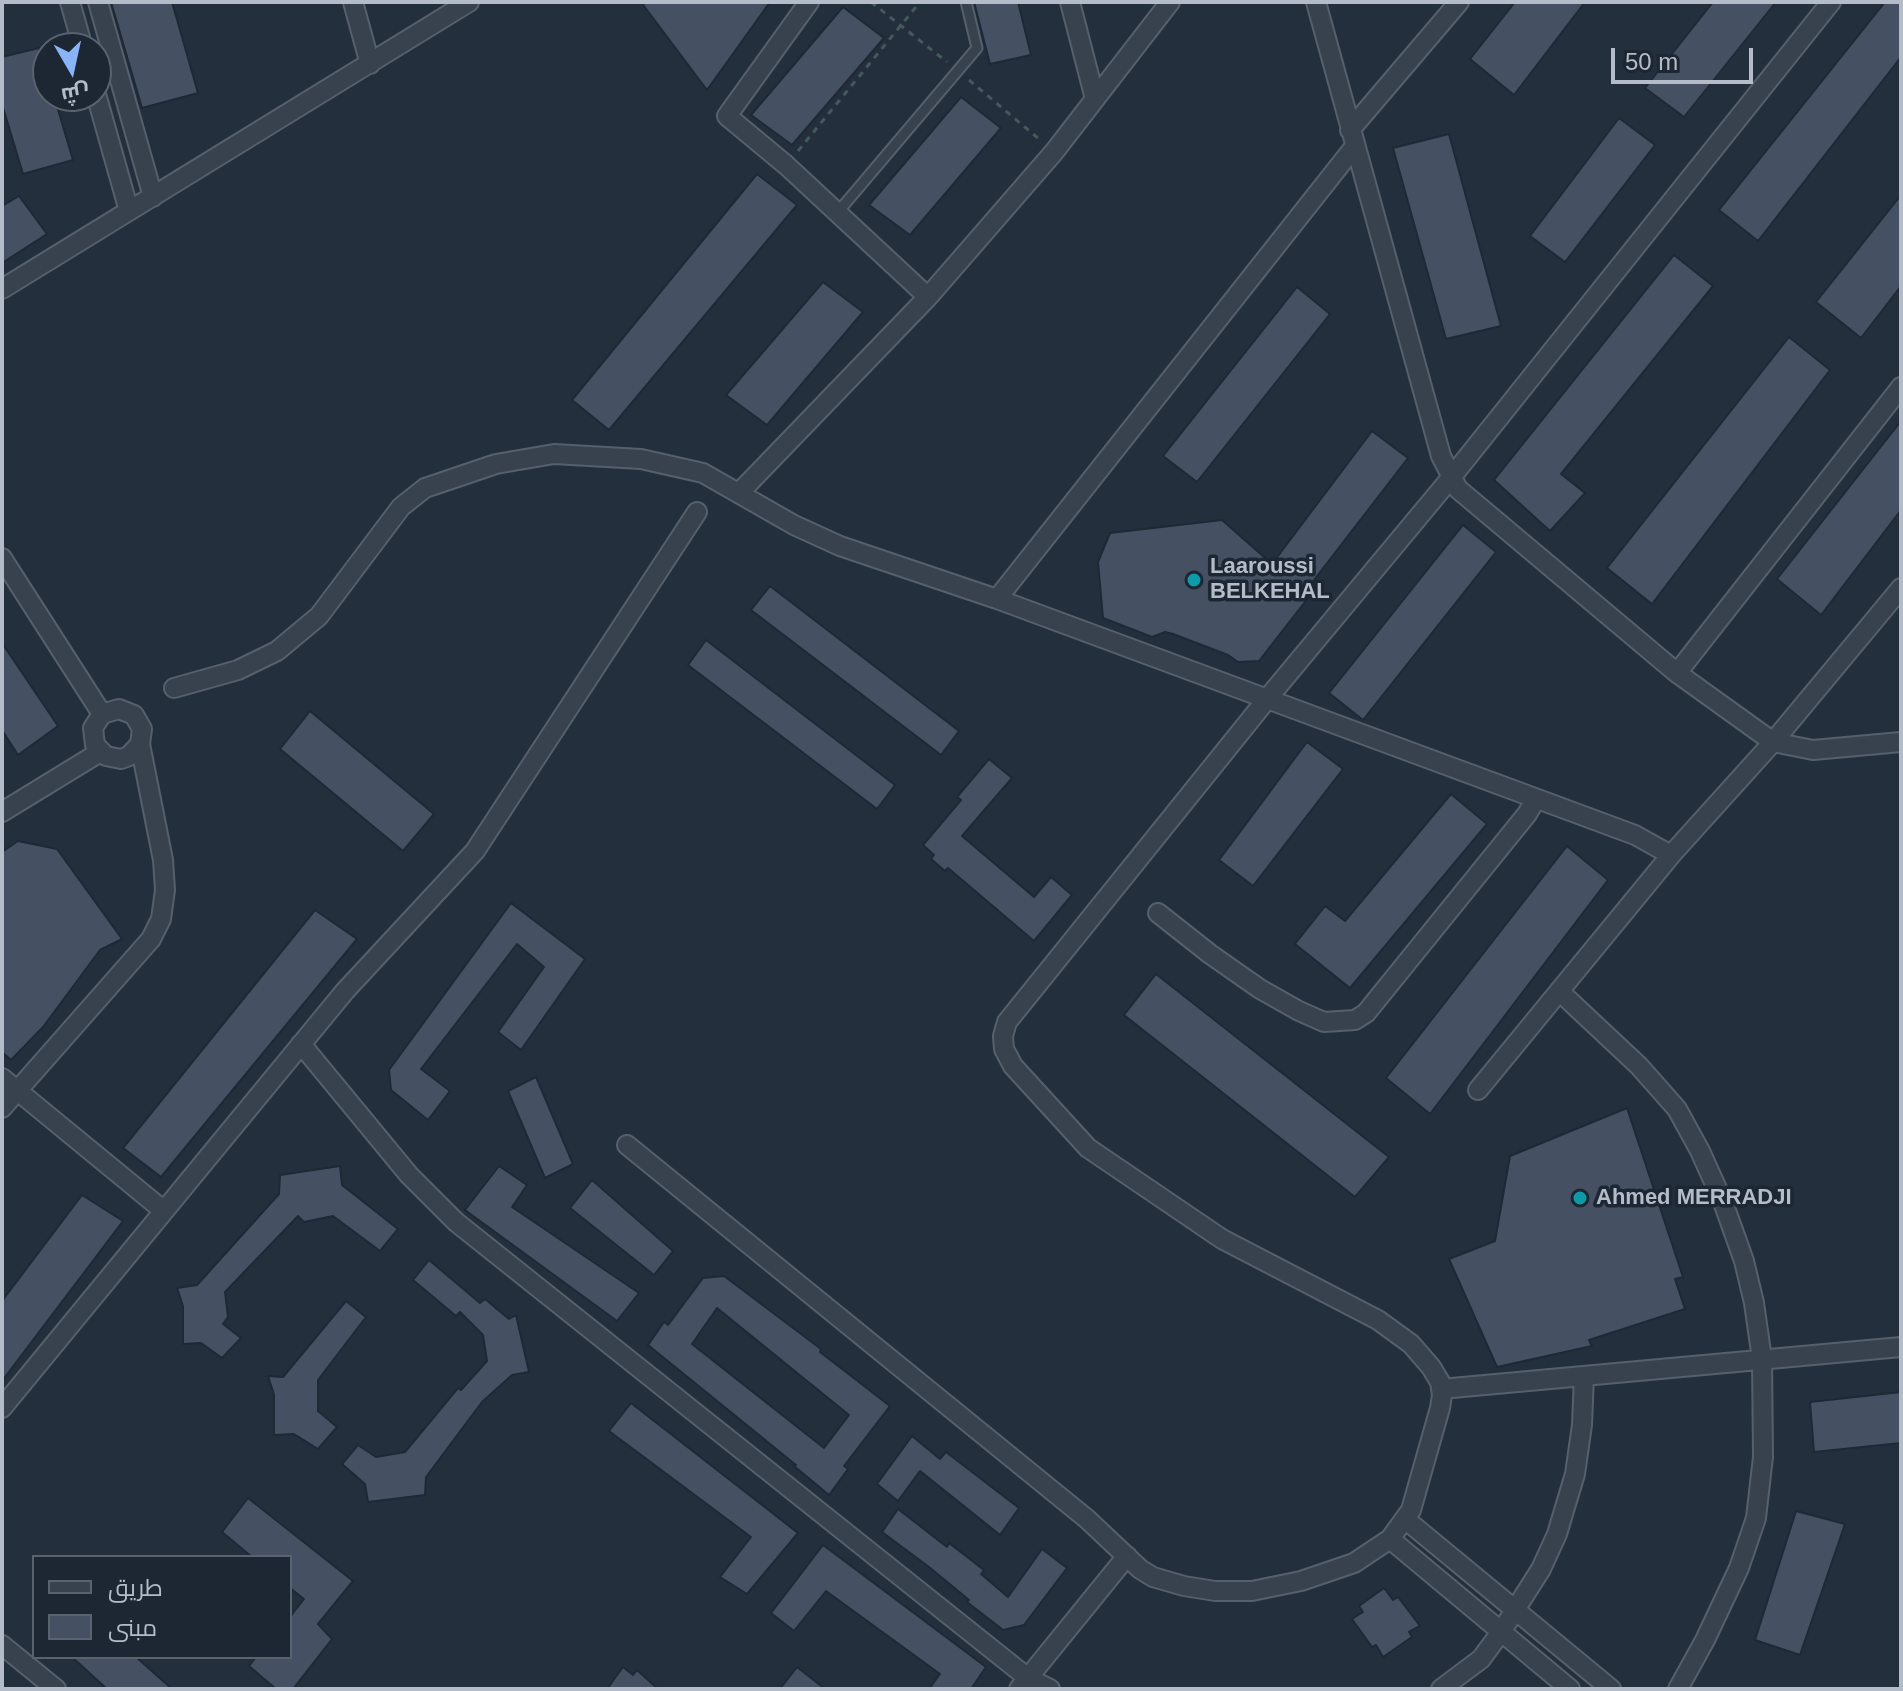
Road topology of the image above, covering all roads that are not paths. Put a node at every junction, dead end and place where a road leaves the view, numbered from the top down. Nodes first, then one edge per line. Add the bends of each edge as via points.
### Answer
1 (70, 2) edge
2 (98, 2) edge
3 (353, 2) edge
4 (469, 2) edge
5 (809, 2) edge
6 (966, 2) edge
7 (1070, 2) edge
8 (1170, 2) edge
9 (1316, 2) edge
10 (1459, 2) edge
11 (1831, 2) edge
12 (78, 32) edge
13 (370, 64) junction
14 (1095, 99) junction
15 (101, 112) edge
16 (1353, 138) junction
17 (153, 197) junction
18 (129, 211) junction
19 (838, 212) junction
20 (2, 289) edge
21 (928, 297) junction
22 (1901, 387) edge
23 (1450, 479) junction
24 (739, 493) junction
25 (697, 512) dead end
26 (2, 558) edge
27 (1901, 588) edge
28 (997, 599) junction
29 (1677, 673) junction
30 (174, 688) dead end
31 (1267, 699) junction
32 (102, 714) junction
33 (1773, 742) junction
34 (1901, 742) edge
35 (140, 744) junction
36 (100, 752) junction
37 (1536, 799) junction
38 (2, 812) edge
39 (1671, 855) junction
40 (1158, 913) dead end
41 (1559, 991) junction
42 (301, 1044) junction
43 (9, 1084) edge
44 (1478, 1090) dead end
45 (2, 1108) edge
46 (627, 1145) dead end
47 (164, 1211) junction
48 (1901, 1347) edge
49 (1762, 1359) junction
50 (1584, 1376) junction
51 (1441, 1389) junction
52 (2, 1408) edge
53 (1405, 1519) junction
54 (1390, 1539) junction
55 (1127, 1556) junction
56 (1516, 1610) junction
57 (1501, 1632) junction
58 (2, 1645) edge
59 (1023, 1684) edge
60 (56, 1689) edge
61 (1050, 1689) edge
62 (1441, 1689) edge
63 (1570, 1689) edge
64 (1611, 1689) edge
65 (1678, 1689) edge

1 - 12 street
2 - 17 street
3 - 13 street
4 - 13 street
5 - 19 street via 727,116
6 - 19 lane via 977,48
7 - 14 street
8 - 14 street
9 - 16 street
10 - 16 street
11 - 23 street
13 - 17 street
14 - 21 street
15 - 18 street
16 - 23 street
16 - 28 street
17 - 18 street
18 - 20 street
19 - 21 street
21 - 24 street
22 - 29 street
23 - 29 street
23 - 31 street
24 - 28 street via 840,546
24 - 30 street via 703,473 641,459 588,455 496,464 450,478 425,488 401,507 319,616 277,651 238,670
25 - 42 street via 475,851
26 - 32 street
27 - 33 street
28 - 31 street
29 - 33 street
31 - 37 street
31 - 51 street via 1013,1013 1003,1036 1004,1049 1013,1066 1088,1148 1222,1239 1378,1320 1411,1344
32 - 35 street via 119,709 134,715 142,729
32 - 36 street via 92,736
33 - 34 street via 1813,750
33 - 39 street
35 - 36 street via 121,759
35 - 43 street via 163,860 161,919 151,939
36 - 38 street
37 - 39 street via 1635,835
37 - 40 street via 1366,1013 1355,1020 1324,1022 1299,1011 1260,989
39 - 41 street
41 - 44 street
41 - 49 street via 1677,1109 1723,1202 1744,1261
42 - 47 street
42 - 59 street via 409,1175 456,1222
43 - 45 street
43 - 47 street
46 - 55 street
47 - 52 street
48 - 49 street
49 - 50 street
49 - 65 street via 1763,1457 1756,1518 1739,1568
50 - 51 street
50 - 56 street via 1575,1474 1557,1534
51 - 53 street via 1436,1423
53 - 54 street
53 - 56 street
54 - 55 street via 1354,1563 1252,1591 1184,1586 1153,1577
54 - 57 street
55 - 59 street
56 - 57 street
56 - 64 street
57 - 62 street via 1481,1659
57 - 63 street
58 - 60 street
59 - 61 street

